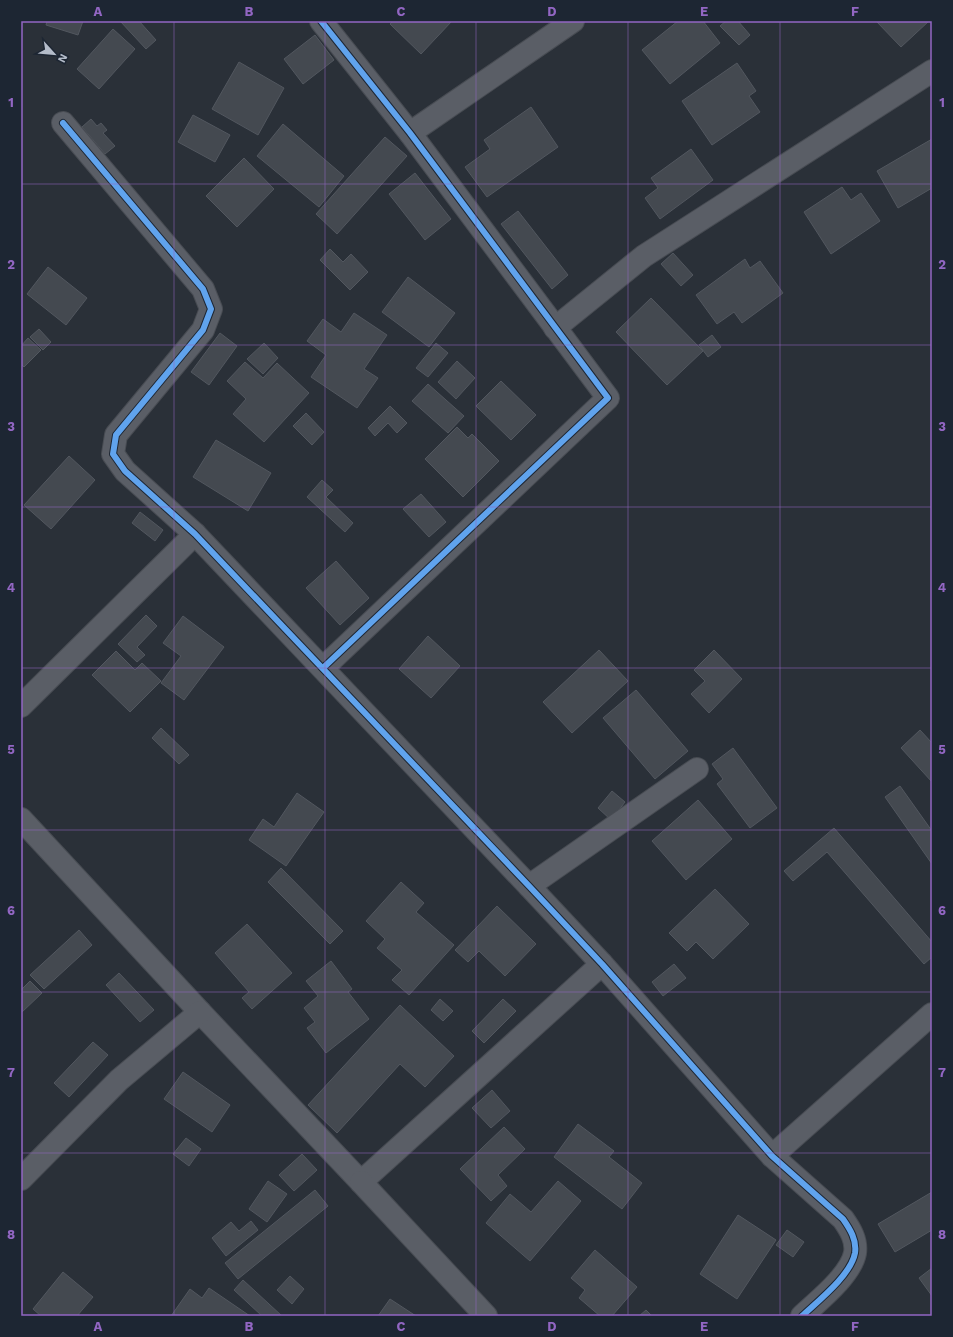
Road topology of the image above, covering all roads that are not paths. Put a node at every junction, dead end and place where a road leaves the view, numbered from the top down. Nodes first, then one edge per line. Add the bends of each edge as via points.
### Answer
1 (322, 21) edge
2 (573, 21) edge
3 (932, 71) edge
4 (63, 123) dead end
5 (410, 133) junction
6 (555, 328) junction
7 (195, 534) junction
8 (323, 668) junction
9 (21, 706) edge
10 (697, 769) dead end
11 (21, 819) edge
12 (529, 886) junction
13 (602, 964) junction
14 (200, 1012) junction
15 (932, 1014) edge
16 (772, 1156) junction
17 (21, 1179) edge
18 (361, 1182) junction
19 (486, 1316) edge
20 (802, 1316) edge

1 - 5 street
2 - 5 street
3 - 6 street via 644,256
4 - 7 street via 203,289 211,308 203,330 116,435 113,454 125,471
5 - 6 street
6 - 8 street via 608,398
7 - 8 street
7 - 9 street
8 - 12 street
10 - 12 street
11 - 14 street
12 - 13 street
13 - 16 street
13 - 18 street
14 - 17 street via 119,1080
14 - 18 street
15 - 16 street
16 - 20 street via 843,1219 854,1241 855,1252 842,1277
18 - 19 street

